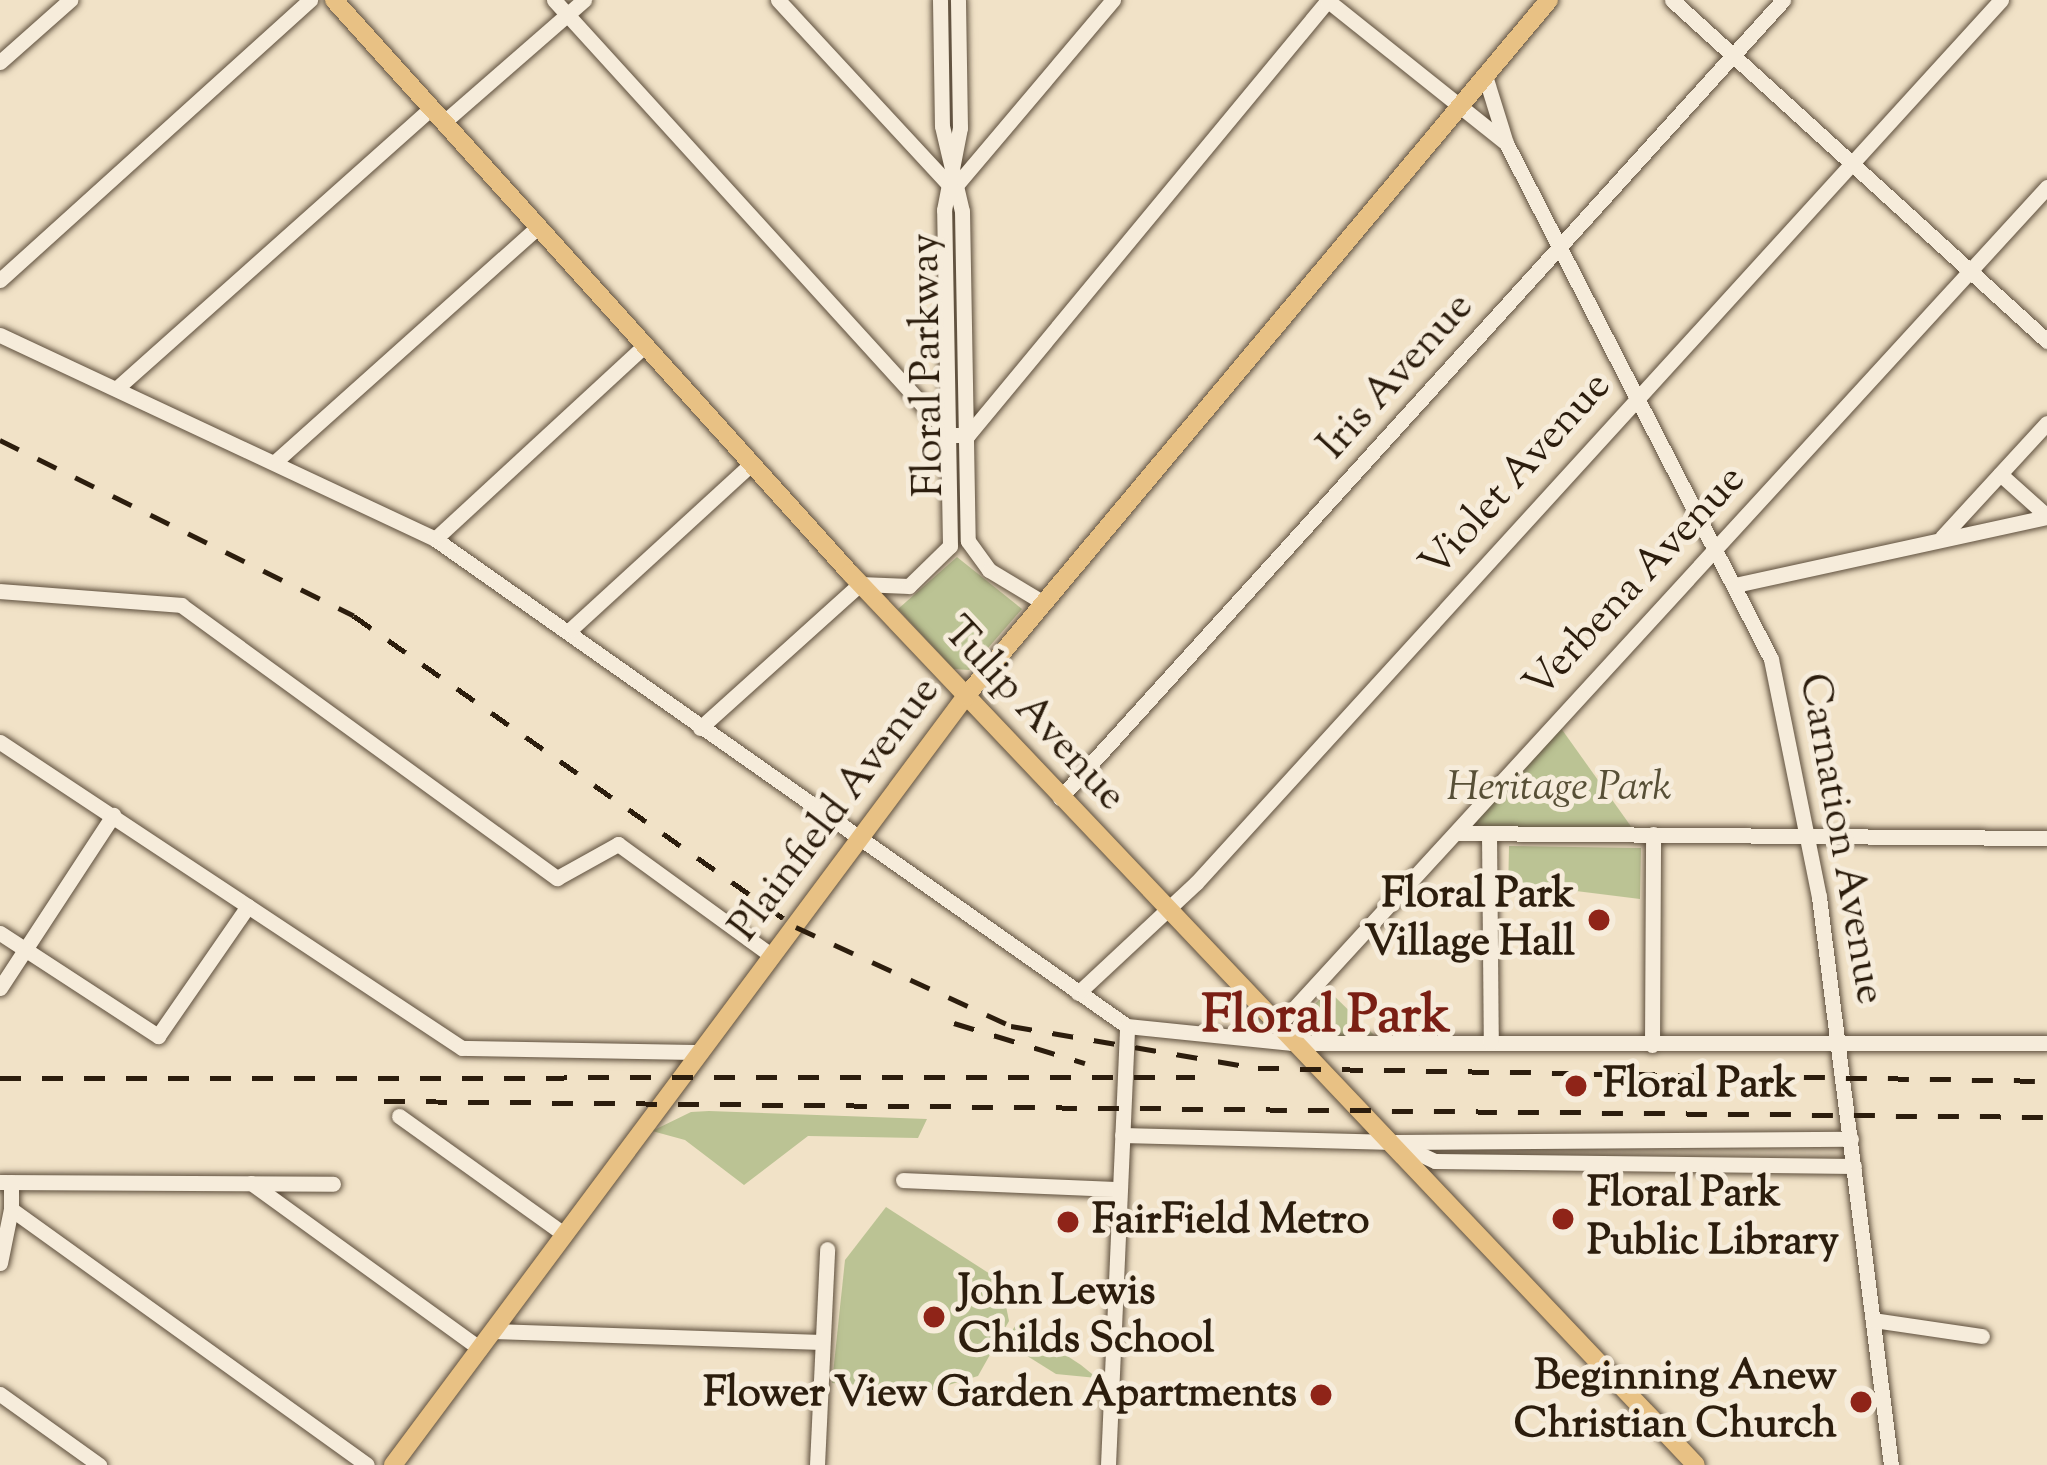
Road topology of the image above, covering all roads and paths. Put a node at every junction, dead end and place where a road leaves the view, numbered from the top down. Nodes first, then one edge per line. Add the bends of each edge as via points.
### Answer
1 (70, 0) edge
2 (310, 0) edge
3 (334, 0) edge
4 (554, 0) edge
5 (584, 0) edge
6 (778, 0) edge
7 (940, 0) edge
8 (958, 0) edge
9 (1114, 0) edge
10 (1327, 0) edge
11 (1549, 0) edge
12 (1672, 0) edge
13 (1783, 0) edge
14 (2000, 0) edge
15 (568, 15) junction
16 (940, 39) junction
17 (958, 39) junction
18 (1733, 55) junction
19 (0, 62) edge
20 (1486, 79) junction
21 (1459, 107) junction
22 (438, 115) junction
23 (1506, 143) junction
24 (1851, 162) junction
25 (2047, 187) edge
26 (953, 189) junction
27 (538, 227) junction
28 (1561, 249) junction
29 (1970, 270) junction
30 (0, 280) edge
31 (965, 299) junction
32 (946, 300) junction
33 (0, 334) edge
34 (2047, 341) edge
35 (644, 346) junction
36 (118, 388) junction
37 (1638, 396) junction
38 (2047, 423) edge
39 (950, 435) junction
40 (968, 435) junction
41 (276, 461) junction
42 (751, 464) junction
43 (2000, 474) junction
44 (2047, 517) edge
45 (1942, 537) junction
46 (435, 539) junction
47 (960, 540) junction
48 (1717, 549) junction
49 (860, 584) junction
50 (1735, 584) junction
51 (0, 591) edge
52 (1044, 603) junction
53 (570, 630) junction
54 (966, 696) junction
55 (700, 728) junction
56 (0, 742) edge
57 (1060, 798) junction
58 (113, 815) junction
59 (1457, 832) junction
60 (1490, 833) junction
61 (1653, 834) junction
62 (1809, 836) junction
63 (2047, 838) edge
64 (856, 844) junction
65 (248, 906) junction
66 (1166, 908) junction
67 (0, 933) edge
68 (25, 949) junction
69 (771, 955) junction
70 (0, 988) edge
71 (1078, 993) junction
72 (1127, 1026) junction
73 (1277, 1027) junction
74 (1292, 1043) junction
75 (1491, 1043) junction
76 (1839, 1043) junction
77 (2047, 1043) edge
78 (1652, 1045) junction
79 (701, 1052) junction
80 (399, 1116) dead end
81 (1122, 1135) junction
82 (1851, 1139) junction
83 (1394, 1142) junction
84 (1854, 1166) junction
85 (903, 1180) dead end
86 (6, 1182) edge
87 (251, 1184) junction
88 (333, 1184) dead end
89 (1120, 1189) junction
90 (11, 1209) junction
91 (565, 1235) junction
92 (826, 1249) dead end
93 (0, 1262) edge
94 (1873, 1320) junction
95 (493, 1331) junction
96 (1982, 1336) dead end
97 (822, 1342) junction
98 (480, 1349) junction
99 (0, 1394) edge
100 (99, 1465) edge
101 (367, 1465) edge
102 (393, 1465) edge
103 (817, 1465) edge
104 (1108, 1465) edge
105 (1696, 1465) edge
106 (1891, 1465) edge

1 - 19 street
2 - 30 street
3 - 22 main road, Tulip Avenue
4 - 15 street
5 - 15 street
6 - 26 street
7 - 16 street, Floral Parkway
8 - 17 street, Floral Parkway
9 - 26 street
10 - 21 street, Carnation Avenue
10 - 40 street
11 - 20 main road, Plainfield Avenue
12 - 18 street
13 - 18 street, Iris Avenue
14 - 24 street, Violet Avenue
15 - 22 street
15 - 39 street
16 - 17 street
16 - 26 street, Floral Parkway
17 - 26 street, Floral Parkway
18 - 24 street
18 - 28 street, Iris Avenue
20 - 21 main road, Plainfield Avenue
20 - 23 street, Carnation Avenue
21 - 23 street, Carnation Avenue
21 - 52 main road, Plainfield Avenue
22 - 27 main road, Tulip Avenue
22 - 36 street
23 - 28 street, Carnation Avenue
24 - 29 street
24 - 37 street, Violet Avenue
25 - 29 street, Verbena Avenue
26 - 31 street, Floral Parkway
26 - 32 street, Floral Parkway
27 - 35 main road, Tulip Avenue
27 - 41 street
28 - 37 street, Carnation Avenue
28 - 57 street, Iris Avenue
29 - 34 street
29 - 48 street, Verbena Avenue
31 - 32 street
31 - 40 street, Floral Parkway
32 - 39 street, Floral Parkway
33 - 36 street
35 - 42 main road, Tulip Avenue
35 - 46 street
36 - 41 street
37 - 48 street, Carnation Avenue
37 - 66 street, Violet Avenue
38 - 43 street
39 - 40 street
39 - 47 street, Floral Parkway
40 - 47 street, Floral Parkway
41 - 46 street
42 - 49 main road, Tulip Avenue
42 - 53 street
43 - 44 street
43 - 45 street
44 - 45 street
45 - 50 street
46 - 53 street
47 - 49 street, Floral Parkway via 909,586
47 - 52 street, Floral Parkway via 989,570
48 - 50 street, Carnation Avenue
48 - 59 street, Verbena Avenue
49 - 54 main road, Tulip Avenue
49 - 55 street
50 - 62 street, Carnation Avenue via 1771,659
51 - 69 street via 181,605 557,878 618,844
52 - 54 main road, Plainfield Avenue
53 - 55 street
54 - 57 main road, Tulip Avenue
54 - 64 main road, Plainfield Avenue
55 - 64 street
56 - 58 street
57 - 66 main road, Tulip Avenue
58 - 65 street
58 - 68 street
59 - 60 street
59 - 73 street, Verbena Avenue
60 - 61 street
60 - 75 street
61 - 62 street
61 - 78 street
62 - 63 street
62 - 76 street, Carnation Avenue
64 - 69 main road, Plainfield Avenue
64 - 71 street
65 - 68 street via 158,1036
65 - 79 street via 462,1048
66 - 71 street, Violet Avenue
66 - 73 main road, Tulip Avenue
67 - 68 street
68 - 70 street
69 - 79 main road, Plainfield Avenue
71 - 72 street
72 - 74 street
72 - 81 street
73 - 74 main road, Tulip Avenue
74 - 75 street
74 - 83 main road, Tulip Avenue
75 - 78 street
76 - 77 street
76 - 78 street
76 - 82 street, Carnation Avenue
79 - 91 main road, Plainfield Avenue
80 - 91 street
81 - 83 street
81 - 89 street
82 - 83 street
82 - 84 street, Carnation Avenue
83 - 84 street via 1435,1161
83 - 105 main road, Tulip Avenue
84 - 94 street, Carnation Avenue
85 - 89 street
86 - 87 street
86 - 90 street
87 - 88 street
87 - 98 street
89 - 104 street
90 - 93 street
90 - 101 street
91 - 95 main road, Plainfield Avenue
92 - 97 street
94 - 96 street
94 - 106 street, Carnation Avenue
95 - 97 street
95 - 98 main road, Plainfield Avenue
97 - 103 street
98 - 102 main road, Plainfield Avenue
99 - 100 street

